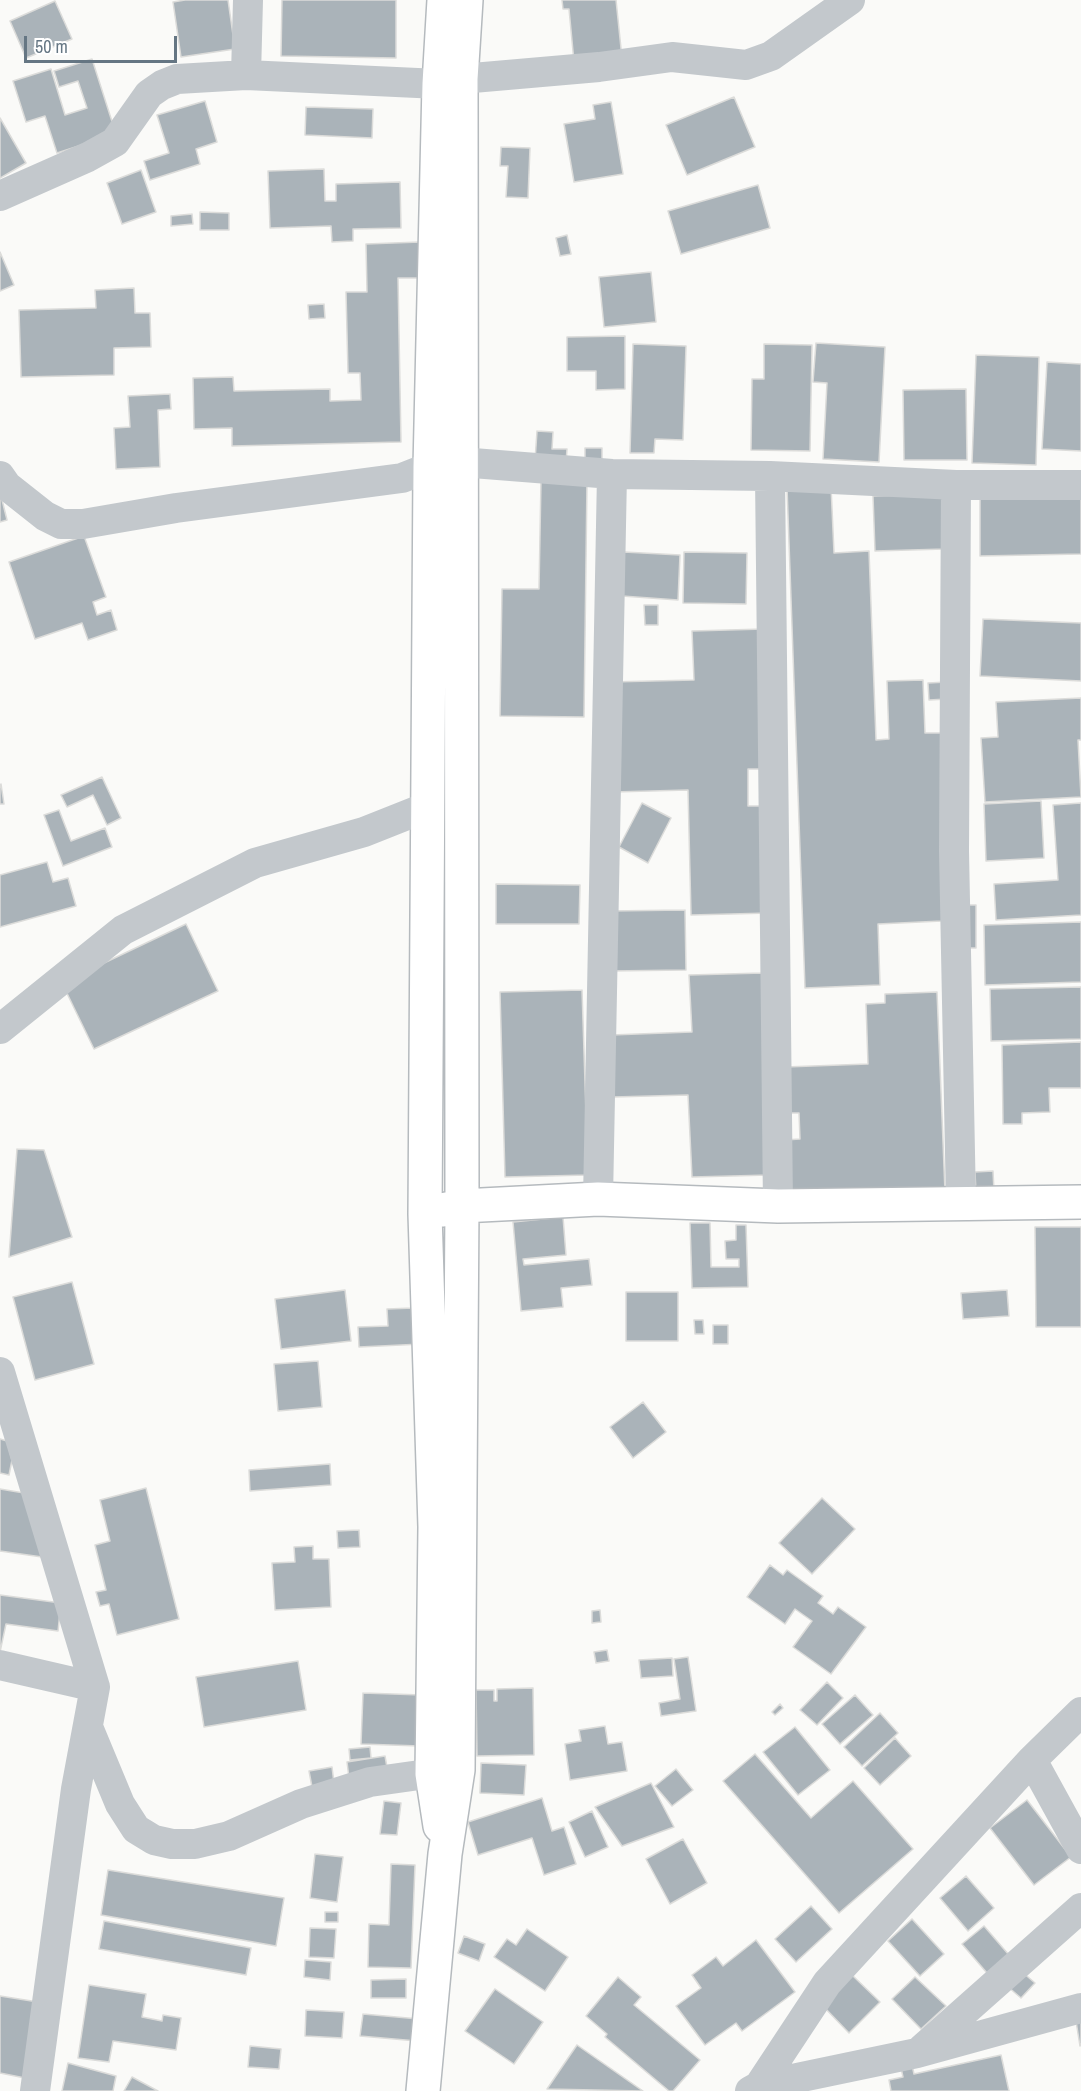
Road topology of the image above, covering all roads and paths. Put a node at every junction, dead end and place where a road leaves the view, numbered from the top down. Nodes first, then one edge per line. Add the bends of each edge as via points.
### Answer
1 (248, 0) edge
2 (444, 0) edge
3 (466, 0) edge
4 (850, 0) edge
5 (246, 75) junction
6 (450, 82) junction
7 (0, 196) edge
8 (445, 464) junction
9 (612, 474) junction
10 (0, 476) edge
11 (770, 476) junction
12 (956, 485) junction
13 (1081, 485) edge
14 (460, 801) junction
15 (428, 807) junction
16 (0, 1029) edge
17 (598, 1199) junction
18 (1081, 1202) edge
19 (961, 1203) junction
20 (462, 1206) junction
21 (778, 1206) junction
22 (425, 1214) junction
23 (0, 1372) edge
24 (447, 1526) junction
25 (0, 1665) edge
26 (95, 1687) junction
27 (1081, 1712) edge
28 (88, 1726) junction
29 (1032, 1760) junction
30 (445, 1772) junction
31 (1081, 1849) edge
32 (1081, 1908) edge
33 (1081, 2008) edge
34 (917, 2053) junction
35 (754, 2089) edge
36 (35, 2091) edge
37 (423, 2091) edge

1 - 5 street
2 - 6 main road
3 - 6 main road
4 - 6 street via 771,56 746,64 672,57
5 - 6 street
5 - 7 street via 186,78 162,84 145,100 115,142
6 - 8 main road
8 - 9 street
8 - 10 street via 402,478 176,507 83,524 61,524 45,516
8 - 14 main road
8 - 15 main road
9 - 11 street
9 - 17 street
11 - 12 street
11 - 21 street
12 - 13 street
12 - 19 street via 954,852
14 - 15 main road
14 - 20 main road
15 - 16 street via 364,832 255,863 123,930
15 - 22 main road
17 - 20 main road
17 - 21 main road
18 - 19 main road
19 - 21 main road
20 - 22 main road
20 - 24 main road
22 - 24 main road
23 - 26 street
24 - 30 main road
25 - 26 street
26 - 28 street
27 - 29 street
28 - 30 street via 120,1804 136,1829 154,1840 172,1844 195,1844 229,1836 301,1804 370,1782
28 - 36 street
29 - 31 street
29 - 35 street via 827,1983
30 - 37 main road via 445,1854
32 - 34 street
33 - 34 street
34 - 35 street

